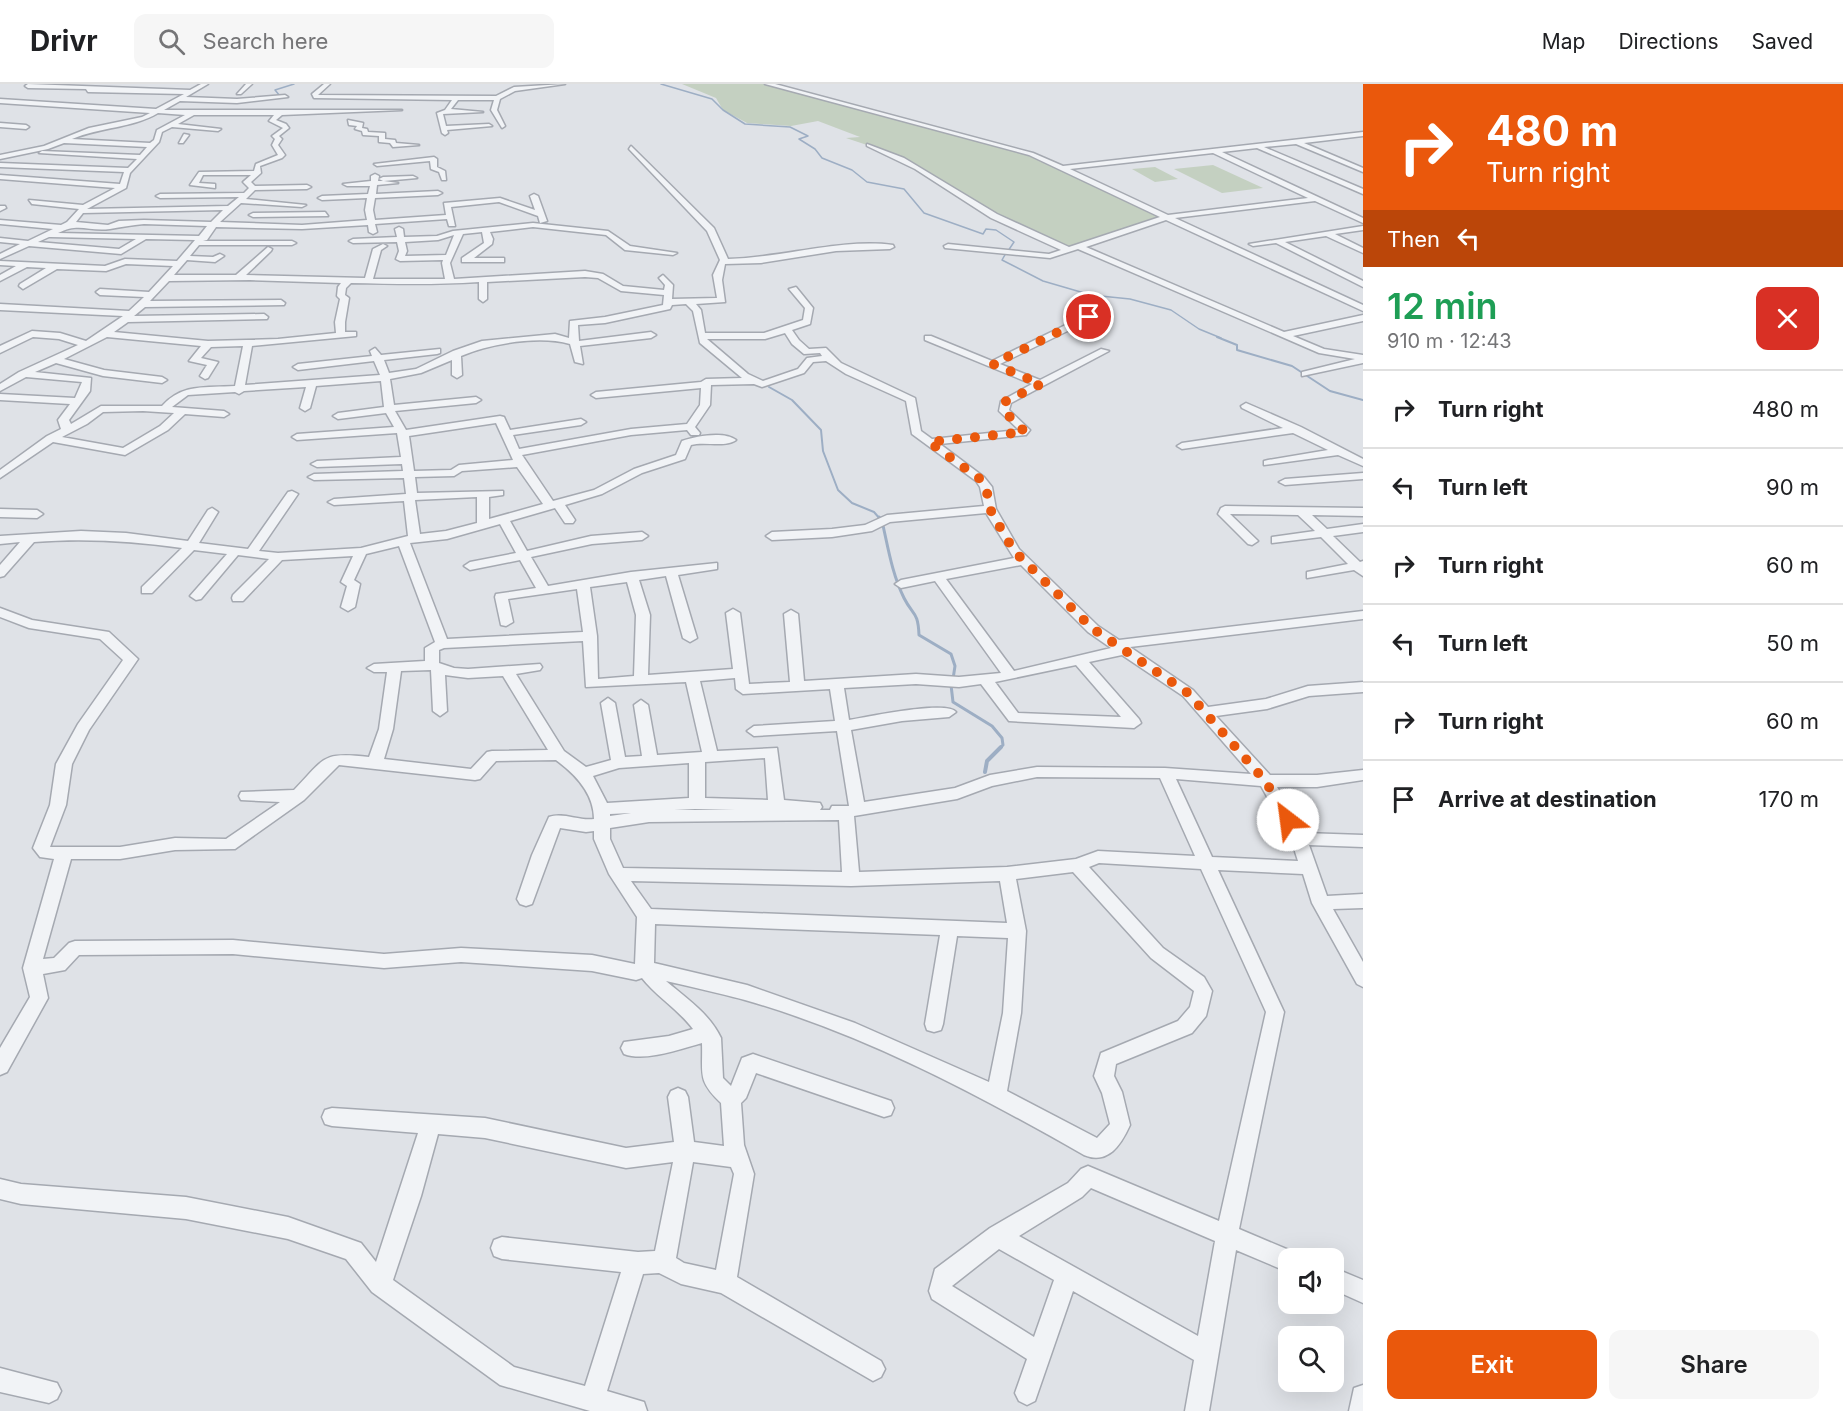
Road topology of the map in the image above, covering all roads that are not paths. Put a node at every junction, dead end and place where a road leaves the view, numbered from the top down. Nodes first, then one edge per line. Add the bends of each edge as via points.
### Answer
1 (205, 84) edge
2 (249, 84) edge
3 (326, 84) edge
4 (562, 84) edge
5 (768, 84) edge
6 (786, 84) edge
7 (30, 87) edge
8 (123, 88) dead end
9 (88, 90) dead end
10 (210, 90) dead end
11 (190, 91) junction
12 (239, 93) dead end
13 (457, 97) junction
14 (324, 98) junction
15 (358, 98) junction
16 (497, 98) junction
17 (181, 99) junction
18 (0, 100) edge
19 (141, 102) dead end
20 (96, 106) junction
21 (876, 107) junction
22 (126, 110) junction
23 (399, 110) dead end
24 (866, 110) junction
25 (161, 111) junction
26 (354, 111) junction
27 (447, 111) junction
28 (193, 112) junction
29 (480, 112) dead end
30 (280, 113) junction
31 (77, 114) dead end
32 (312, 114) junction
33 (910, 115) junction
34 (0, 117) edge
35 (13, 117) dead end
36 (401, 118) dead end
37 (459, 118) dead end
38 (899, 118) junction
39 (437, 120) junction
40 (350, 121) dead end
41 (0, 125) edge
42 (172, 125) junction
43 (460, 126) junction
44 (489, 126) dead end
45 (502, 126) dead end
46 (26, 127) dead end
47 (218, 129) dead end
48 (167, 135) dead end
49 (177, 135) dead end
50 (158, 136) junction
51 (458, 136) dead end
52 (1361, 137) edge
53 (62, 141) junction
54 (182, 142) dead end
55 (1298, 142) junction
56 (150, 145) junction
57 (869, 145) dead end
58 (0, 147) edge
59 (631, 148) dead end
60 (1260, 148) junction
61 (39, 149) junction
62 (24, 152) junction
63 (1215, 152) junction
64 (142, 157) junction
65 (0, 158) edge
66 (410, 160) junction
67 (271, 161) junction
68 (248, 162) dead end
69 (377, 164) dead end
70 (0, 165) edge
71 (1071, 168) junction
72 (130, 170) junction
73 (1363, 170) edge
74 (258, 172) junction
75 (0, 177) edge
76 (413, 178) dead end
77 (374, 179) junction
78 (444, 179) dead end
79 (394, 183) dead end
80 (347, 184) dead end
81 (123, 186) junction
82 (200, 186) junction
83 (212, 186) dead end
84 (307, 186) dead end
85 (332, 191) dead end
86 (1363, 192) edge
87 (438, 193) dead end
88 (248, 194) junction
89 (191, 195) junction
90 (160, 196) dead end
91 (369, 196) junction
92 (534, 196) dead end
93 (342, 198) junction
94 (1315, 199) junction
95 (500, 200) junction
96 (96, 201) junction
97 (135, 201) dead end
98 (32, 202) dead end
99 (230, 208) junction
100 (404, 208) dead end
101 (81, 209) junction
102 (503, 210) dead end
103 (27, 212) dead end
104 (325, 214) dead end
105 (342, 214) dead end
106 (541, 214) junction
107 (221, 216) junction
108 (1171, 216) junction
109 (448, 217) junction
110 (507, 219) dead end
111 (401, 221) junction
112 (1363, 221) edge
113 (2, 222) edge
114 (214, 223) junction
115 (371, 223) junction
116 (68, 226) junction
117 (338, 226) junction
118 (544, 226) junction
119 (510, 228) junction
120 (1363, 228) edge
121 (485, 230) junction
122 (456, 233) junction
123 (1328, 234) junction
124 (50, 235) junction
125 (143, 238) junction
126 (500, 238) dead end
127 (400, 239) junction
128 (489, 239) junction
129 (0, 240) edge
130 (202, 241) junction
131 (353, 241) dead end
132 (370, 241) junction
133 (1278, 241) junction
134 (292, 243) dead end
135 (31, 244) junction
136 (1253, 244) dead end
137 (383, 246) dead end
138 (948, 246) dead end
139 (455, 247) junction
140 (482, 248) junction
141 (890, 248) dead end
142 (1074, 248) junction
143 (268, 249) dead end
144 (1363, 251) edge
145 (673, 253) dead end
146 (220, 256) dead end
147 (0, 257) edge
148 (449, 257) junction
149 (501, 260) dead end
150 (183, 261) junction
151 (722, 261) junction
152 (0, 263) edge
153 (25, 265) junction
154 (54, 267) junction
155 (238, 277) junction
156 (0, 278) edge
157 (167, 278) junction
158 (663, 278) dead end
159 (483, 279) junction
160 (450, 281) junction
161 (347, 282) junction
162 (368, 283) junction
163 (1363, 284) edge
164 (23, 286) dead end
165 (793, 289) dead end
166 (100, 292) dead end
167 (150, 295) junction
168 (669, 298) junction
169 (483, 299) dead end
170 (689, 302) junction
171 (1363, 302) edge
172 (281, 303) dead end
173 (141, 304) junction
174 (0, 307) edge
175 (1363, 310) edge
176 (264, 316) dead end
177 (127, 317) junction
178 (1089, 317) dead end
179 (1363, 318) edge
180 (282, 328) dead end
181 (787, 329) junction
182 (104, 334) junction
183 (341, 334) junction
184 (353, 334) dead end
185 (651, 335) dead end
186 (1283, 335) junction
187 (700, 336) junction
188 (928, 338) dead end
189 (415, 340) dead end
190 (279, 342) junction
191 (248, 343) junction
192 (574, 343) junction
193 (84, 344) junction
194 (208, 344) junction
195 (341, 349) dead end
196 (0, 350) edge
197 (437, 351) dead end
198 (1104, 351) dead end
199 (418, 353) junction
200 (456, 353) junction
201 (376, 354) junction
202 (53, 358) junction
203 (826, 358) junction
204 (1363, 359) edge
205 (350, 362) junction
206 (580, 362) dead end
207 (993, 364) junction
208 (298, 367) dead end
209 (22, 374) junction
210 (1305, 374) dead end
211 (457, 375) dead end
212 (205, 376) dead end
213 (383, 377) junction
214 (162, 380) dead end
215 (755, 381) junction
216 (312, 383) junction
217 (1041, 384) junction
218 (706, 385) junction
219 (1, 386) edge
220 (238, 390) junction
221 (596, 395) dead end
222 (0, 397) edge
223 (476, 400) dead end
224 (76, 401) junction
225 (1246, 405) dead end
226 (305, 408) dead end
227 (165, 409) junction
228 (389, 409) junction
229 (181, 412) junction
230 (224, 414) dead end
231 (338, 416) dead end
232 (581, 422) dead end
233 (690, 427) junction
234 (66, 429) junction
235 (1297, 429) junction
236 (402, 432) junction
237 (508, 433) junction
238 (297, 437) dead end
239 (51, 438) junction
240 (702, 439) junction
241 (731, 440) dead end
242 (929, 442) junction
243 (1182, 446) dead end
244 (1341, 451) junction
245 (460, 454) dead end
246 (518, 458) junction
247 (407, 460) junction
248 (1268, 463) dead end
249 (1363, 463) edge
250 (317, 464) dead end
251 (459, 468) junction
252 (409, 473) junction
253 (0, 475) edge
254 (1363, 476) edge
255 (314, 477) dead end
256 (1285, 482) dead end
257 (499, 493) dead end
258 (292, 494) dead end
259 (483, 494) junction
260 (410, 497) junction
261 (334, 502) dead end
262 (554, 504) junction
263 (990, 509) junction
264 (1300, 510) junction
265 (212, 512) dead end
266 (1363, 512) edge
267 (0, 513) edge
268 (37, 514) dead end
269 (503, 519) junction
270 (569, 520) dead end
271 (483, 524) junction
272 (1363, 528) edge
273 (1323, 533) junction
274 (642, 536) dead end
275 (772, 536) dead end
276 (30, 539) junction
277 (408, 539) junction
278 (0, 540) edge
279 (1275, 540) dead end
280 (1252, 541) dead end
281 (191, 546) junction
282 (361, 552) junction
283 (234, 553) junction
284 (251, 554) junction
285 (526, 555) junction
286 (278, 557) junction
287 (1025, 560) junction
288 (470, 566) dead end
289 (713, 566) dead end
290 (1361, 568) edge
291 (671, 571) junction
292 (0, 573) edge
293 (1311, 575) dead end
294 (631, 576) junction
295 (939, 578) junction
296 (583, 583) junction
297 (901, 584) dead end
298 (543, 589) junction
299 (147, 590) dead end
300 (196, 596) dead end
301 (238, 598) dead end
302 (348, 607) dead end
303 (0, 612) edge
304 (733, 613) dead end
305 (790, 614) dead end
306 (1363, 615) edge
307 (506, 622) dead end
308 (590, 636) junction
309 (690, 638) dead end
310 (442, 644) junction
311 (1119, 648) junction
312 (1079, 660) junction
313 (435, 667) junction
314 (535, 667) dead end
315 (374, 669) dead end
316 (394, 669) junction
317 (507, 671) junction
318 (741, 673) junction
319 (692, 675) junction
320 (1011, 676) junction
321 (985, 679) junction
322 (642, 680) junction
323 (836, 684) junction
324 (798, 687) junction
325 (1363, 687) edge
326 (608, 703) dead end
327 (641, 705) dead end
328 (440, 711) dead end
329 (949, 712) dead end
330 (1206, 712) junction
331 (843, 726) junction
332 (754, 731) dead end
333 (559, 755) junction
334 (704, 756) junction
335 (650, 760) junction
336 (375, 762) junction
337 (619, 763) junction
338 (1165, 772) junction
339 (584, 773) junction
340 (1363, 775) edge
341 (1266, 782) junction
342 (247, 796) dead end
343 (298, 796) junction
344 (696, 807) junction
345 (777, 811) junction
346 (852, 811) junction
347 (602, 816) junction
348 (1299, 839) junction
349 (1363, 842) edge
350 (64, 854) junction
351 (1204, 862) junction
352 (1077, 865) junction
353 (1310, 868) junction
354 (617, 874) junction
355 (1007, 874) junction
356 (851, 879) junction
357 (526, 899) dead end
358 (1363, 902) edge
359 (1321, 903) junction
360 (646, 916) junction
361 (950, 928) junction
362 (1017, 932) junction
363 (32, 968) junction
364 (645, 968) junction
365 (1360, 970) edge
366 (934, 1024) dead end
367 (707, 1033) junction
368 (631, 1048) dead end
369 (0, 1066) edge
370 (996, 1095) junction
371 (678, 1097) dead end
372 (731, 1099) junction
373 (884, 1108) dead end
374 (332, 1117) dead end
375 (430, 1125) junction
376 (684, 1150) junction
377 (738, 1158) junction
378 (0, 1189) edge
379 (998, 1236) junction
380 (1227, 1236) junction
381 (502, 1248) dead end
382 (1278, 1257) edge
383 (661, 1262) junction
384 (638, 1263) junction
385 (1067, 1275) junction
386 (725, 1283) junction
387 (380, 1284) junction
388 (1344, 1284) edge
389 (1363, 1292) edge
390 (1207, 1354) junction
391 (1041, 1355) junction
392 (873, 1369) dead end
393 (0, 1380) edge
394 (49, 1391) dead end
395 (1027, 1393) dead end
396 (1363, 1397) edge
397 (593, 1398) junction
398 (635, 1411) edge
399 (1197, 1411) edge
400 (1361, 1411) edge

1 - 11 street
2 - 12 street
3 - 14 street via 315,94
4 - 16 street via 514,89
5 - 24 street
6 - 21 street
7 - 8 street
7 - 18 street
9 - 11 street
10 - 11 street
11 - 17 street
13 - 15 street
13 - 16 street
13 - 27 street
14 - 15 street
14 - 32 street
15 - 26 street
16 - 45 street via 494,110
17 - 25 street
17 - 30 street via 237,101 286,94
18 - 20 street
19 - 22 street
20 - 22 street
20 - 31 street
21 - 24 street
21 - 33 street
22 - 25 street
23 - 26 street
24 - 38 street
25 - 28 street
25 - 53 street via 136,122 91,129
26 - 32 street
26 - 36 street via 353,117
27 - 29 street
27 - 39 street via 440,113
28 - 30 street
28 - 42 street
30 - 32 street
30 - 67 street via 271,120 286,128 275,136 279,139 276,148 282,155
33 - 38 street
33 - 71 street via 1028,146
34 - 35 street
37 - 39 street
38 - 71 street via 1013,147
39 - 43 street via 445,130
40 - 66 street via 361,124 358,129 365,130 365,134 383,134 381,141 416,145 409,151
41 - 46 street
42 - 47 street
42 - 50 street via 159,131
43 - 44 street
43 - 51 street
48 - 50 street
49 - 54 street via 187,135
50 - 56 street
52 - 55 street
53 - 56 street
53 - 61 street
55 - 60 street
55 - 63 street
55 - 73 street
56 - 64 street
57 - 142 street via 917,166 994,216
58 - 61 street
59 - 151 street via 711,230
60 - 63 street
60 - 86 street
61 - 62 street
62 - 64 street
62 - 65 street
63 - 71 street
63 - 94 street
64 - 72 street
66 - 69 street
66 - 78 street via 435,159 433,168 442,171
67 - 68 street
67 - 74 street via 258,165
70 - 72 street
71 - 108 street
72 - 81 street
74 - 82 street via 201,173 194,185
74 - 88 street via 247,182
75 - 81 street
76 - 77 street
77 - 79 street
77 - 80 street
77 - 91 street
81 - 96 street
82 - 83 street
82 - 89 street
84 - 88 street
85 - 93 street via 344,192
87 - 91 street
88 - 89 street
88 - 93 street via 281,201 283,205
88 - 99 street
89 - 90 street
91 - 93 street
91 - 115 street
92 - 106 street
94 - 108 street
94 - 112 street
95 - 102 street
95 - 106 street
95 - 109 street via 447,205
96 - 97 street
96 - 101 street
98 - 101 street
99 - 101 street
99 - 107 street
100 - 111 street
101 - 116 street
103 - 113 street
104 - 107 street
105 - 117 street
106 - 118 street
107 - 114 street
108 - 142 street
108 - 171 street
108 - 175 street
109 - 111 street
109 - 122 street
110 - 119 street
111 - 115 street
111 - 127 street
113 - 116 street
114 - 116 street
114 - 117 street
114 - 130 street
115 - 117 street
115 - 132 street
116 - 124 street
118 - 119 street
118 - 145 street via 608,233 628,248
119 - 121 street
120 - 123 street
121 - 122 street
121 - 128 street
122 - 127 street via 438,238
122 - 139 street
123 - 133 street
123 - 144 street
124 - 125 street
124 - 135 street
125 - 130 street
125 - 135 street via 122,252
126 - 128 street
127 - 132 street
127 - 148 street via 400,259
128 - 140 street
129 - 135 street
130 - 134 street
130 - 150 street
131 - 132 street
133 - 136 street
133 - 163 street
135 - 147 street
137 - 162 street via 377,249
138 - 142 street via 1044,256
139 - 140 street
139 - 148 street
140 - 149 street via 465,260
141 - 151 street via 836,249 760,261
142 - 186 street
143 - 155 street
146 - 150 street via 215,260
148 - 160 street via 446,263
150 - 154 street via 130,261 111,269
150 - 157 street
151 - 170 street via 717,270 722,300
152 - 153 street
153 - 154 street
153 - 156 street
154 - 164 street
155 - 157 street
155 - 161 street
157 - 167 street
158 - 168 street via 669,285
159 - 160 street
159 - 168 street via 585,274 600,276 621,288
159 - 169 street
160 - 162 street
161 - 162 street
161 - 183 street via 342,287 341,296 345,298
165 - 181 street via 809,308 809,318
166 - 167 street
167 - 173 street
168 - 170 street
168 - 192 street via 667,307 574,322
170 - 187 street via 697,310
172 - 173 street
173 - 177 street
174 - 177 street
176 - 177 street
177 - 182 street
178 - 207 street
179 - 186 street
180 - 190 street
181 - 187 street via 765,336
181 - 203 street via 807,352 823,350
182 - 193 street
182 - 194 street
183 - 184 street
183 - 190 street
185 - 192 street
186 - 204 street via 1322,351
187 - 215 street via 710,349
188 - 207 street
189 - 199 street
190 - 191 street
191 - 194 street
191 - 220 street
192 - 200 street via 555,337 517,340 482,344
192 - 206 street
193 - 196 street via 60,336 32,334
193 - 202 street
194 - 212 street via 194,361 213,362
195 - 205 street
197 - 199 street
198 - 217 street
199 - 201 street
200 - 211 street
200 - 213 street via 418,371
201 - 205 street
201 - 213 street
202 - 209 street
202 - 214 street via 103,373
203 - 215 street via 810,360 801,371 776,381
203 - 242 street via 911,400 916,432
204 - 210 street
205 - 208 street
207 - 217 street
209 - 219 street
209 - 224 street via 88,380
213 - 216 street
213 - 228 street
215 - 218 street via 707,381
216 - 220 street
216 - 226 street
217 - 242 street via 1006,401 1004,411 1025,430 1022,433
218 - 221 street
218 - 233 street via 705,405
220 - 227 street via 181,393
222 - 224 street
223 - 228 street
224 - 234 street via 63,420
225 - 235 street
227 - 229 street
227 - 234 street via 106,408
228 - 231 street
228 - 236 street
229 - 230 street
229 - 239 street via 164,428 125,452
232 - 237 street
233 - 240 street
233 - 246 street via 631,432
234 - 239 street
235 - 243 street
235 - 244 street
236 - 237 street via 500,420
236 - 238 street
236 - 247 street
237 - 246 street
239 - 253 street
240 - 241 street
240 - 262 street via 684,444 681,458 638,471 602,491
242 - 263 street via 980,479 986,487
244 - 248 street
244 - 249 street
245 - 251 street
246 - 251 street
246 - 262 street
247 - 250 street
247 - 252 street
251 - 252 street via 454,473
252 - 255 street
252 - 260 street
254 - 256 street
257 - 259 street
258 - 284 street
259 - 260 street
259 - 271 street
260 - 261 street
260 - 277 street
262 - 269 street
262 - 270 street
263 - 275 street via 886,519 868,528 832,533
263 - 287 street via 1014,551
264 - 266 street
264 - 273 street
264 - 280 street via 1225,510 1224,514
265 - 281 street
267 - 268 street
269 - 271 street
269 - 285 street
271 - 277 street via 447,535
272 - 273 street
273 - 279 street
273 - 290 street
274 - 285 street via 591,540
276 - 278 street
276 - 281 street via 104,536
276 - 292 street
277 - 282 street
277 - 310 street
281 - 283 street
281 - 299 street
282 - 286 street
282 - 302 street via 347,582 354,584
283 - 284 street
283 - 300 street
284 - 286 street
285 - 288 street
285 - 298 street
286 - 301 street
287 - 295 street
287 - 311 street via 1080,618
289 - 291 street
290 - 293 street
291 - 294 street
291 - 309 street
294 - 296 street
294 - 322 street via 643,615
295 - 297 street
295 - 320 street
296 - 298 street
296 - 308 street
298 - 307 street via 502,596
303 - 350 street via 28,624 104,635 130,659 83,728 64,764 58,805 41,848 46,853
304 - 318 street
305 - 324 street
306 - 311 street
308 - 310 street
308 - 322 street via 591,684
310 - 313 street via 432,648
311 - 312 street
311 - 330 street via 1188,693
312 - 320 street
312 - 321 street via 1134,723 1014,718
313 - 316 street
313 - 317 street via 470,673
313 - 328 street
314 - 317 street
315 - 316 street
316 - 336 street via 386,729
317 - 333 street
318 - 319 street
318 - 324 street via 743,689
319 - 322 street
319 - 334 street
320 - 321 street
321 - 323 street
323 - 324 street
323 - 331 street
325 - 330 street via 1308,691 1268,704
326 - 337 street
327 - 335 street
329 - 331 street
330 - 341 street
331 - 332 street
331 - 346 street
333 - 336 street via 492,756 475,775
333 - 339 street
334 - 335 street
334 - 344 street
334 - 345 street via 772,752
335 - 337 street
336 - 343 street via 337,759
337 - 339 street
338 - 341 street
338 - 346 street via 1037,772 990,781 957,793
338 - 351 street
339 - 347 street
340 - 341 street
341 - 348 street
342 - 343 street
343 - 350 street via 229,845 175,844 120,853
344 - 345 street
344 - 347 street
345 - 346 street
346 - 356 street
347 - 354 street via 602,839
347 - 357 street via 586,826 553,823
348 - 349 street
348 - 353 street
350 - 363 street
351 - 352 street via 1098,857
351 - 353 street
351 - 380 street via 1275,1012
352 - 355 street
352 - 370 street via 1157,953 1198,982 1203,991 1199,1010 1185,1027 1108,1059 1104,1076 1120,1125 1107,1146 1100,1149 1091,1148
353 - 359 street
354 - 356 street
354 - 360 street
355 - 356 street
355 - 362 street
358 - 359 street
359 - 365 street
360 - 361 street
360 - 364 street
361 - 362 street
361 - 366 street
362 - 370 street via 1012,1013
363 - 364 street via 59,965 75,948 233,947 384,961 461,954 573,962 636,972
363 - 369 street via 39,998
364 - 367 street
364 - 370 street via 747,993 855,1031
367 - 368 street via 669,1044
367 - 372 street via 711,1038 713,1082
371 - 376 street
372 - 373 street via 739,1092 753,1062
372 - 377 street
374 - 375 street
375 - 376 street via 485,1128 626,1158
375 - 387 street
376 - 377 street
376 - 383 street via 668,1253
377 - 386 street via 744,1174
378 - 387 street via 186,1208 288,1228 353,1251
379 - 380 street via 1075,1190 1088,1176
379 - 385 street
379 - 391 street via 943,1277 940,1291
380 - 382 street
380 - 390 street
381 - 384 street
383 - 384 street
383 - 386 street via 681,1273
384 - 397 street via 633,1268
385 - 390 street
385 - 391 street
386 - 392 street
387 - 397 street via 508,1377
388 - 389 street
390 - 399 street
391 - 395 street
393 - 394 street
396 - 400 street
397 - 398 street

